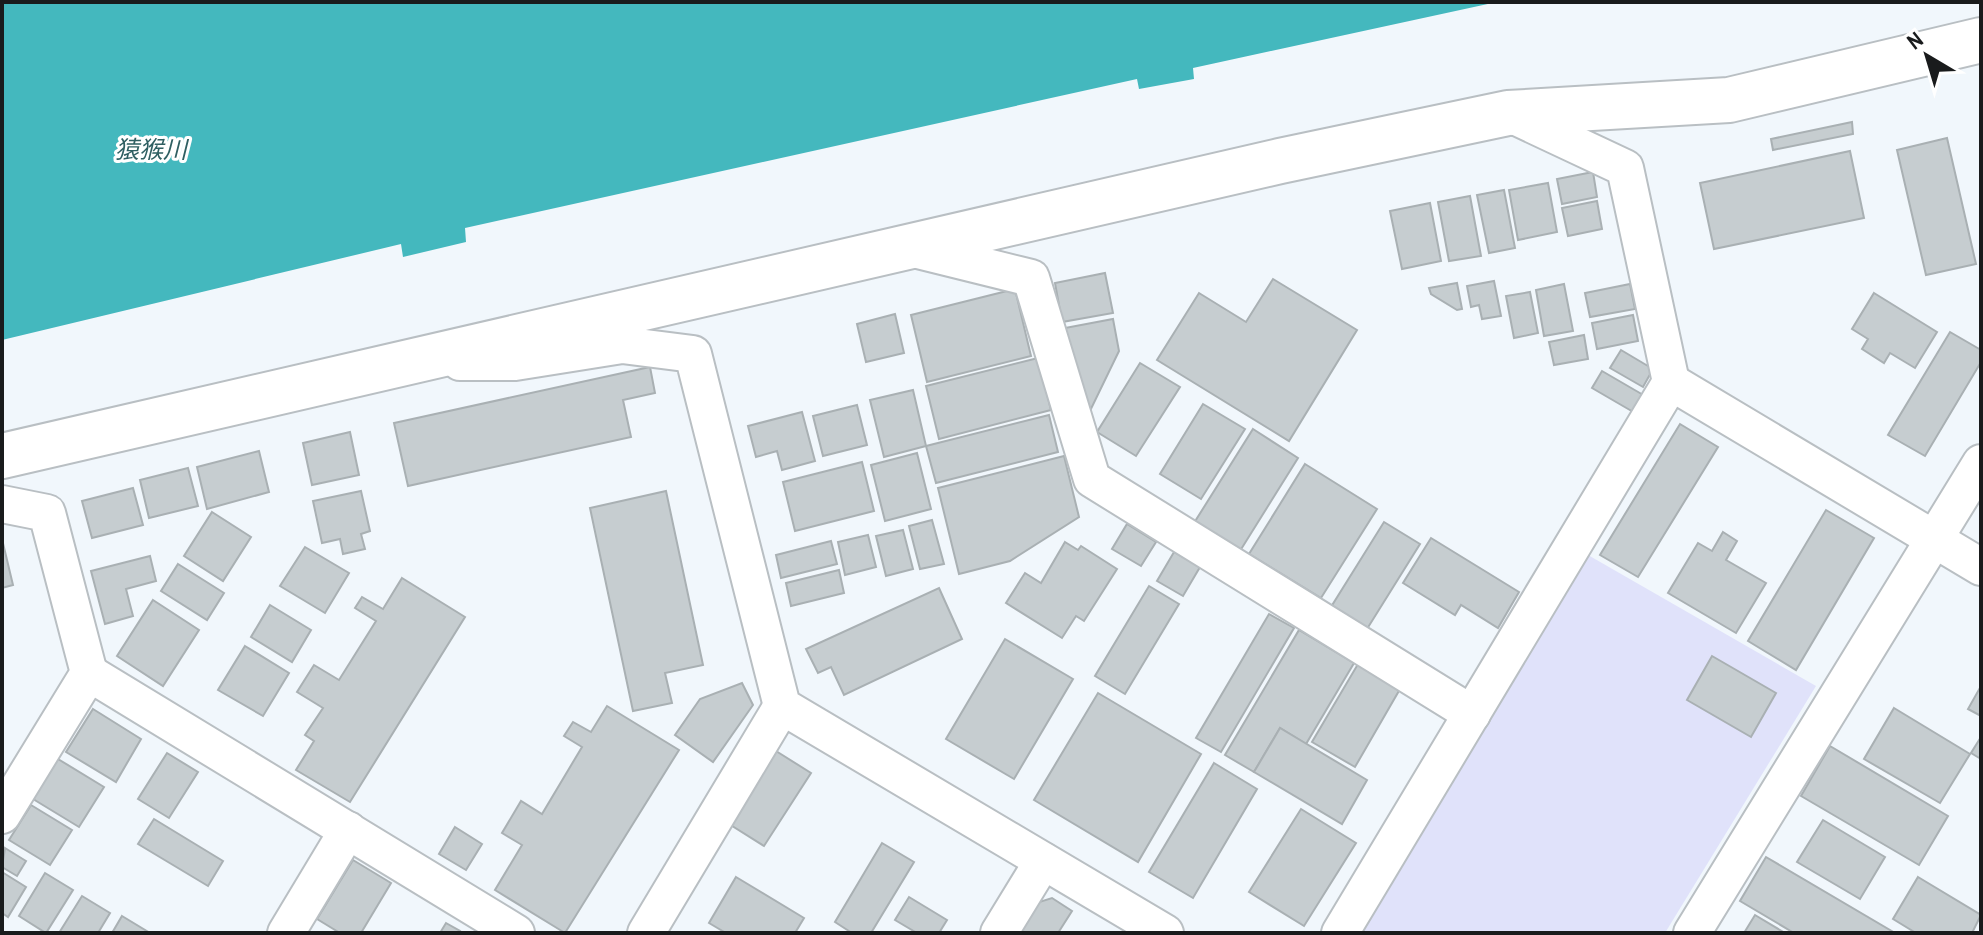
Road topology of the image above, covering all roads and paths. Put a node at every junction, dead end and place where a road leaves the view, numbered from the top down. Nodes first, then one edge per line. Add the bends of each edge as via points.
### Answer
1 (1981, 40) edge
2 (1508, 113) junction
3 (906, 247) junction
4 (414, 361) junction
5 (1671, 382) junction
6 (2, 456) edge
7 (1981, 463) edge
8 (2, 504) edge
9 (1935, 539) junction
10 (1981, 567) edge
11 (89, 673) junction
12 (782, 706) junction
13 (1472, 714) junction
14 (2, 815) edge
15 (348, 830) junction
16 (1043, 861) junction
17 (286, 933) edge
18 (516, 933) edge
19 (646, 933) edge
20 (999, 933) edge
21 (1165, 933) edge
22 (1340, 933) edge
23 (1692, 933) edge

1 - 2 street via 1729,100
2 - 3 street
2 - 5 street via 1625,168
3 - 4 street
3 - 13 street via 1031,278 1092,479
4 - 6 street
4 - 12 street via 515,362 622,345 693,354
5 - 9 street
5 - 13 street
7 - 9 street
8 - 11 street via 47,513
9 - 10 street
9 - 23 street
11 - 14 street
11 - 15 street
12 - 16 street
12 - 19 street
13 - 22 street
15 - 17 street
15 - 18 street
16 - 20 street
16 - 21 street

